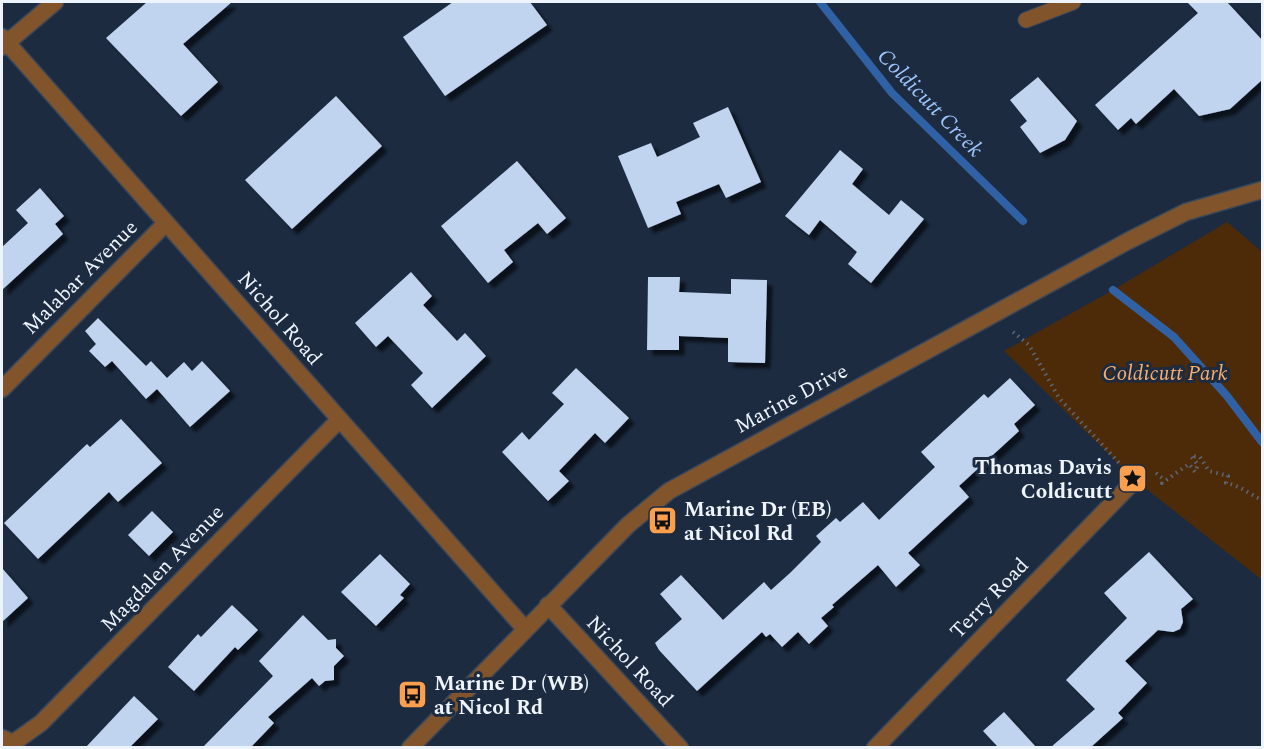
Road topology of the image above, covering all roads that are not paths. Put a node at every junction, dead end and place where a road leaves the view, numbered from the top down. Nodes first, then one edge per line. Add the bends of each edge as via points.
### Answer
1 (55, 2) edge
2 (1073, 2) edge
3 (1026, 20) dead end
4 (3, 42) edge
5 (1263, 190) edge
6 (166, 223) junction
7 (2, 389) edge
8 (339, 420) junction
9 (1135, 480) road end
10 (548, 605) junction
11 (525, 628) junction
12 (10, 743) edge
13 (410, 747) edge
14 (680, 747) edge
15 (875, 747) edge

1 - 4 street
2 - 3 lane
4 - 6 street, Nichol Road
5 - 10 street, Marine Drive via 1186,212 1128,241 700,472 669,491 628,525
6 - 7 street, Malabar Avenue
6 - 8 street, Nichol Road
8 - 11 street, Nichol Road
8 - 12 street, Magdalen Avenue via 41,723
9 - 15 street, Terry Road
10 - 11 street, Marine Drive
10 - 14 street, Nichol Road
11 - 13 street, Marine Drive

